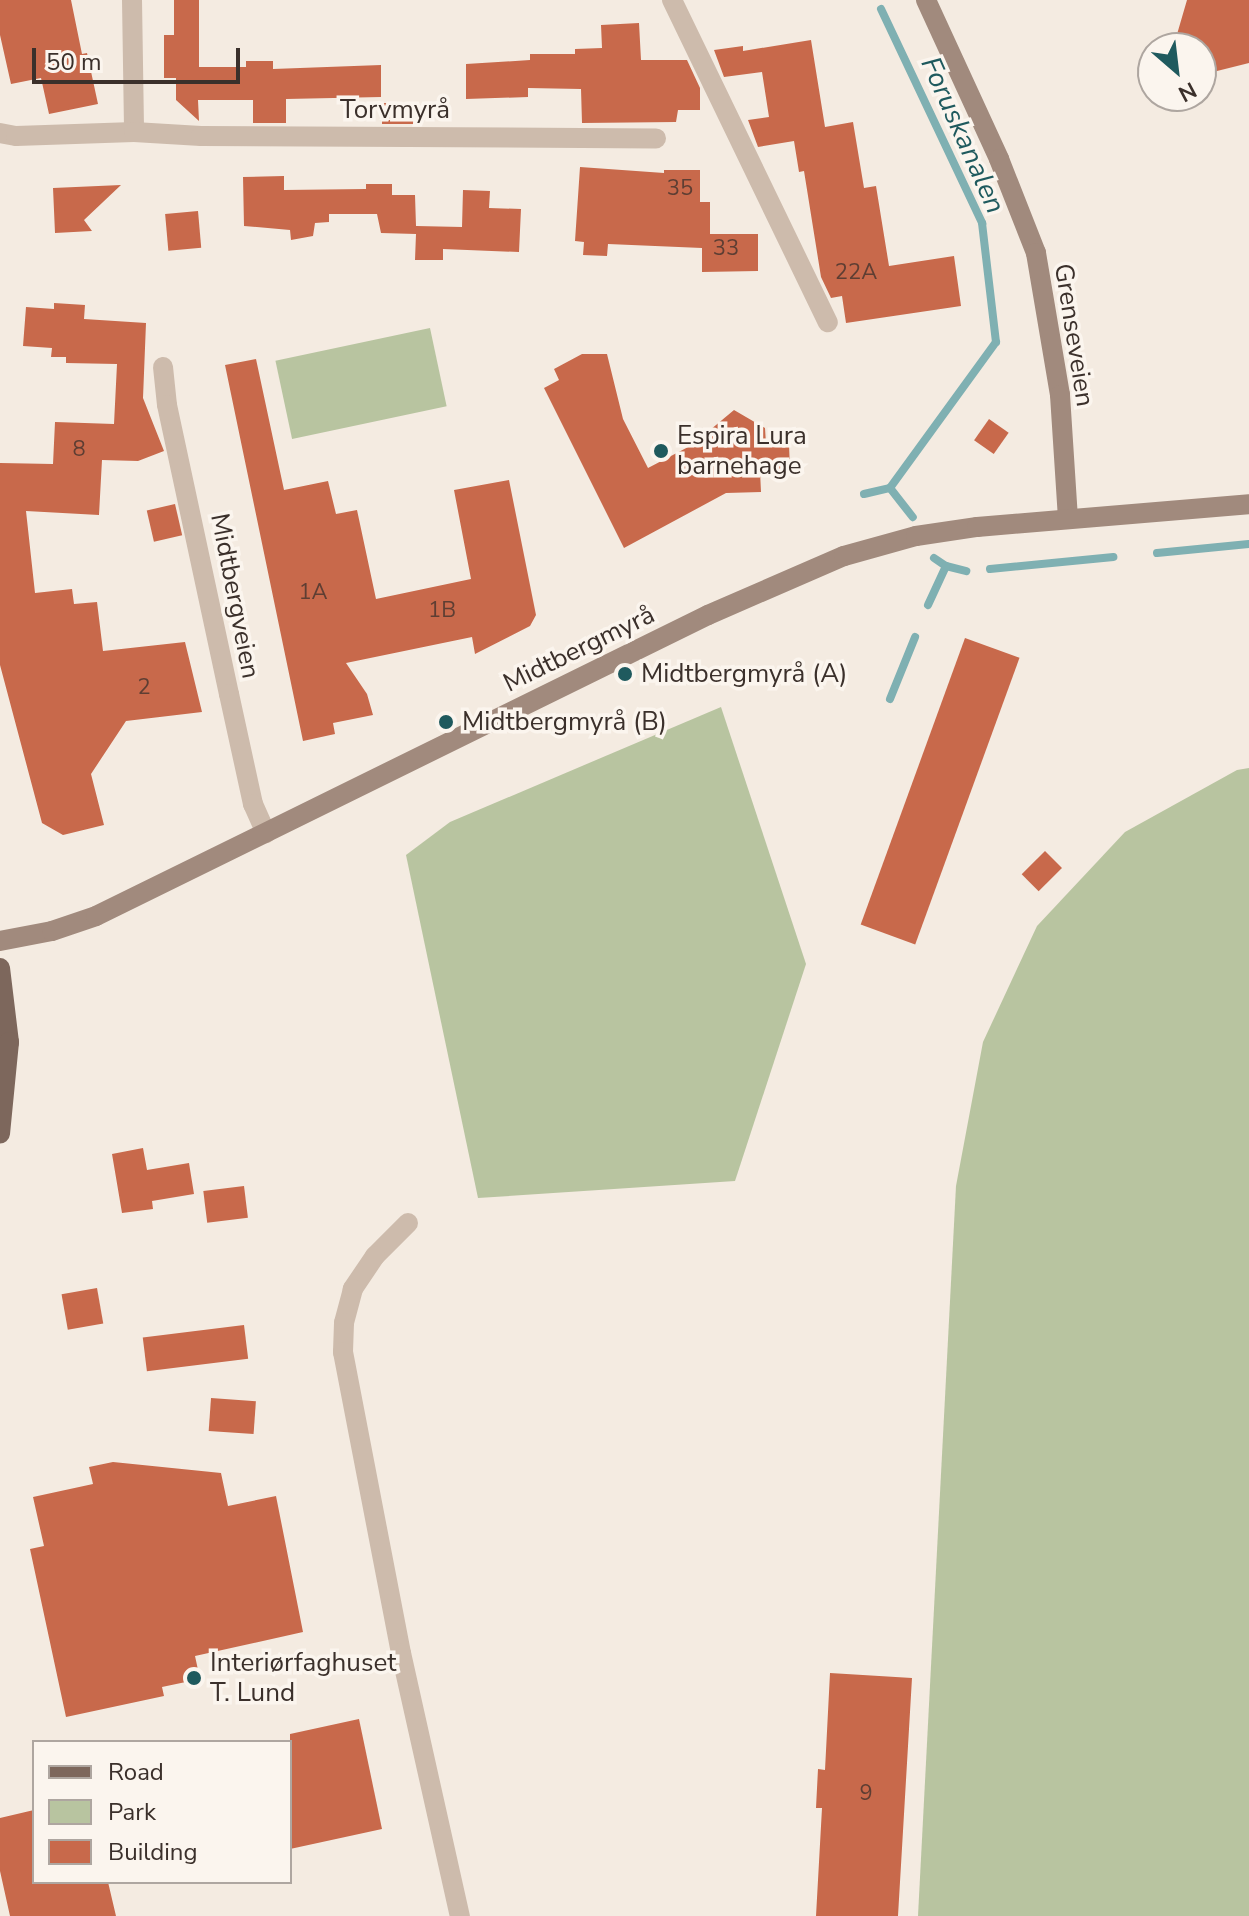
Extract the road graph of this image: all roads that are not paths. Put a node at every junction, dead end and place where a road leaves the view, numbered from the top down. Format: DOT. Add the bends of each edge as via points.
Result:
graph roads {
  1 [pos="132,0"];
  2 [pos="672,0"];
  3 [pos="926,0"];
  4 [pos="134,132"];
  5 [pos="0,133"];
  6 [pos="656,138"];
  7 [pos="828,322"];
  8 [pos="163,367"];
  9 [pos="1249,504"];
  10 [pos="1068,519"];
  11 [pos="266,833"];
  12 [pos="0,941"];
  13 [pos="0,968"];
  14 [pos="0,1134"];
  15 [pos="408,1223"];
  16 [pos="460,1916"];
  1 -- 4 [label="street"];
  2 -- 7 [label="street"];
  3 -- 10 [label="street, Grenseveien" via="1036,253 1060,395"];
  4 -- 5 [label="street, Torvmyrå"];
  4 -- 6 [label="street, Torvmyrå"];
  8 -- 11 [label="street, Midtbergveien" via="253,804"];
  9 -- 10 [label="street"];
  10 -- 11 [label="street, Midtbergmyrå" via="916,536 844,556 708,615"];
  11 -- 12 [label="street, Midtbergmyrå" via="96,916"];
  13 -- 14 [label="main road" via="9,1042"];
  15 -- 16 [label="street" via="361,1275 347,1307 343,1342 401,1653"];
}
